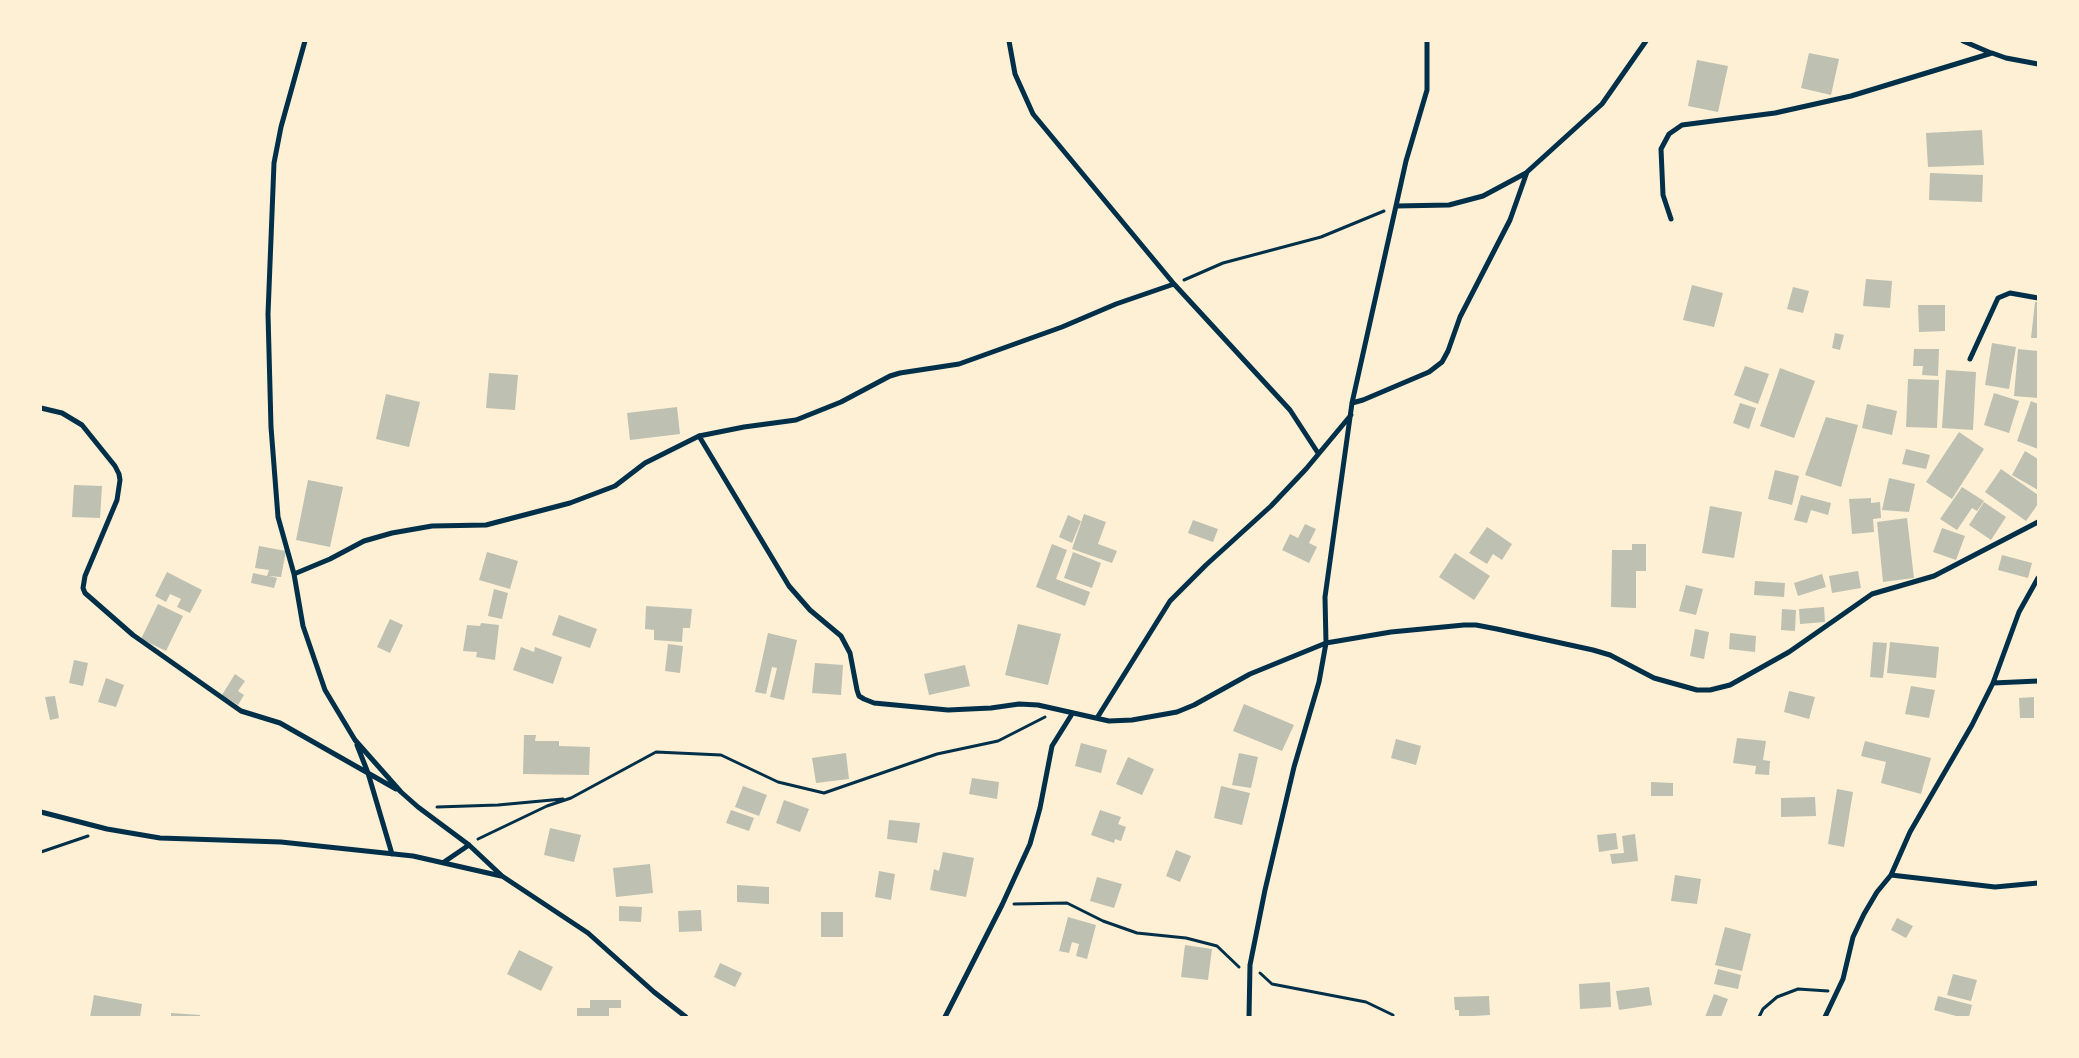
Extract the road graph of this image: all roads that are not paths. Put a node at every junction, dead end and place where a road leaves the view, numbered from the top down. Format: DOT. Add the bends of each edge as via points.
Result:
graph roads {
  1 [pos="305,41"];
  2 [pos="1009,41"];
  3 [pos="1427,41"];
  4 [pos="1646,41"];
  5 [pos="1963,41"];
  6 [pos="1992,53"];
  7 [pos="2038,64"];
  8 [pos="1526,172"];
  9 [pos="1396,206"];
  10 [pos="1671,218"];
  11 [pos="1174,284"];
  12 [pos="2038,298"];
  13 [pos="1970,359"];
  14 [pos="1352,403"];
  15 [pos="41,408"];
  16 [pos="1351,414"];
  17 [pos="698,436"];
  18 [pos="1318,452"];
  19 [pos="2038,522"];
  20 [pos="294,574"];
  21 [pos="2038,578"];
  22 [pos="1326,642"];
  23 [pos="2038,681"];
  24 [pos="1993,683"];
  25 [pos="1072,714"];
  26 [pos="1097,718"];
  27 [pos="355,740"];
  28 [pos="368,773"];
  29 [pos="401,792"];
  30 [pos="41,812"];
  31 [pos="470,845"];
  32 [pos="392,854"];
  33 [pos="444,862"];
  34 [pos="1891,875"];
  35 [pos="502,876"];
  36 [pos="2038,883"];
  37 [pos="686,1017"];
  38 [pos="945,1017"];
  39 [pos="1249,1017"];
  40 [pos="1825,1017"];
  1 -- 20 [label="street" via="274,163 268,314 270,427 276,500"];
  2 -- 11 [label="street" via="1015,74 1033,114"];
  3 -- 9 [label="street" via="1427,90"];
  4 -- 8 [label="street" via="1602,104"];
  5 -- 6 [label="street"];
  6 -- 7 [label="street"];
  6 -- 10 [label="street" via="1850,96 1775,113 1674,128 1661,149 1663,195"];
  8 -- 9 [label="street" via="1483,196 1449,205"];
  8 -- 14 [label="street" via="1510,220 1460,317 1442,362 1429,372"];
  9 -- 14 [label="street"];
  11 -- 17 [label="street" via="959,364 890,376 796,420"];
  11 -- 18 [label="street" via="1290,410"];
  12 -- 13 [label="street" via="2010,293 1998,298"];
  14 -- 16 [label="street"];
  15 -- 28 [label="street" via="62,413 82,425 119,474 118,500 84,576 85,592 133,635 241,711 280,723"];
  16 -- 18 [label="street"];
  16 -- 22 [label="street" via="1325,596"];
  17 -- 20 [label="street" via="645,463 615,486 570,503 486,524 432,526 392,533 364,542"];
  17 -- 25 [label="street" via="789,586 810,610 841,636 850,653 859,696 874,703 948,710 1019,704 1038,705"];
  18 -- 26 [label="street" via="1271,506 1170,601"];
  19 -- 22 [label="street" via="1934,576 1872,594 1789,652 1730,685 1710,690 1697,690 1654,678 1601,653 1476,625 1391,632"];
  20 -- 27 [label="street" via="303,626 325,690"];
  21 -- 24 [label="street" via="2008,640"];
  22 -- 26 [label="street" via="1250,674 1177,712 1132,720"];
  22 -- 39 [label="street" via="1319,682 1265,890 1250,965"];
  23 -- 24 [label="street"];
  24 -- 34 [label="street" via="1910,832"];
  25 -- 26 [label="street"];
  25 -- 38 [label="street" via="1052,746 1030,844"];
  27 -- 28 [label="street"];
  27 -- 29 [label="street"];
  28 -- 29 [label="street"];
  28 -- 32 [label="street"];
  29 -- 31 [label="street"];
  30 -- 32 [label="street" via="107,829 160,838 281,842"];
  31 -- 33 [label="street"];
  31 -- 35 [label="street"];
  32 -- 33 [label="street"];
  33 -- 35 [label="street"];
  34 -- 36 [label="street" via="1995,887"];
  34 -- 40 [label="street" via="1877,892 1852,937 1843,979"];
  35 -- 37 [label="street" via="588,933"];
}
